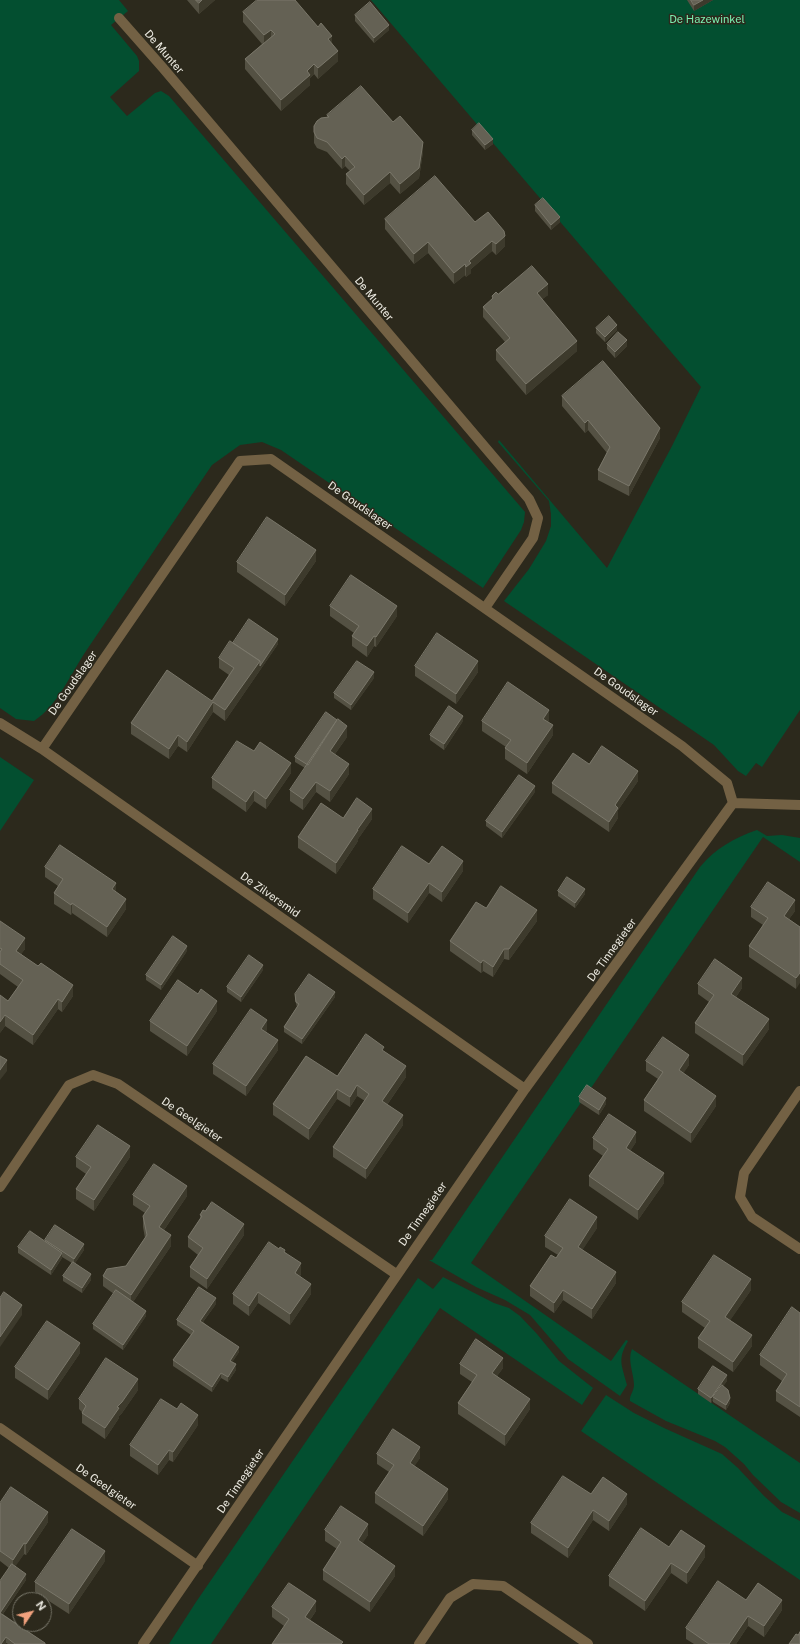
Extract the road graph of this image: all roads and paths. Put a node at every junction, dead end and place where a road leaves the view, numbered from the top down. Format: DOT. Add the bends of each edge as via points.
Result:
graph roads {
  1 [pos="119,18"];
  2 [pos="485,608"];
  3 [pos="0,723"];
  4 [pos="42,750"];
  5 [pos="733,803"];
  6 [pos="800,805"];
  7 [pos="525,1089"];
  8 [pos="800,1090"];
  9 [pos="0,1187"];
  10 [pos="800,1249"];
  11 [pos="396,1274"];
  12 [pos="0,1428"];
  13 [pos="198,1566"];
  14 [pos="143,1644"];
  15 [pos="419,1644"];
  16 [pos="588,1644"];
  1 -- 2 [label="street, De Munter" via="529,499 538,518 533,538"];
  2 -- 4 [label="street, De Goudslager" via="271,459 240,461"];
  2 -- 5 [label="street, De Goudslager" via="682,746 727,783"];
  3 -- 4 [label="street, De Zilversmid"];
  4 -- 7 [label="street, De Zilversmid"];
  5 -- 6 [label="street"];
  5 -- 7 [label="street, De Tinnegieter"];
  7 -- 11 [label="street, De Tinnegieter"];
  8 -- 10 [label="street" via="744,1173 740,1197 752,1217"];
  9 -- 11 [label="street, De Geelgieter" via="69,1085 93,1075 118,1084"];
  11 -- 13 [label="street, De Tinnegieter"];
  12 -- 13 [label="street, De Geelgieter"];
  13 -- 14 [label="street, De Tinnegieter"];
  15 -- 16 [label="street" via="450,1598 473,1584 503,1586"];
}
